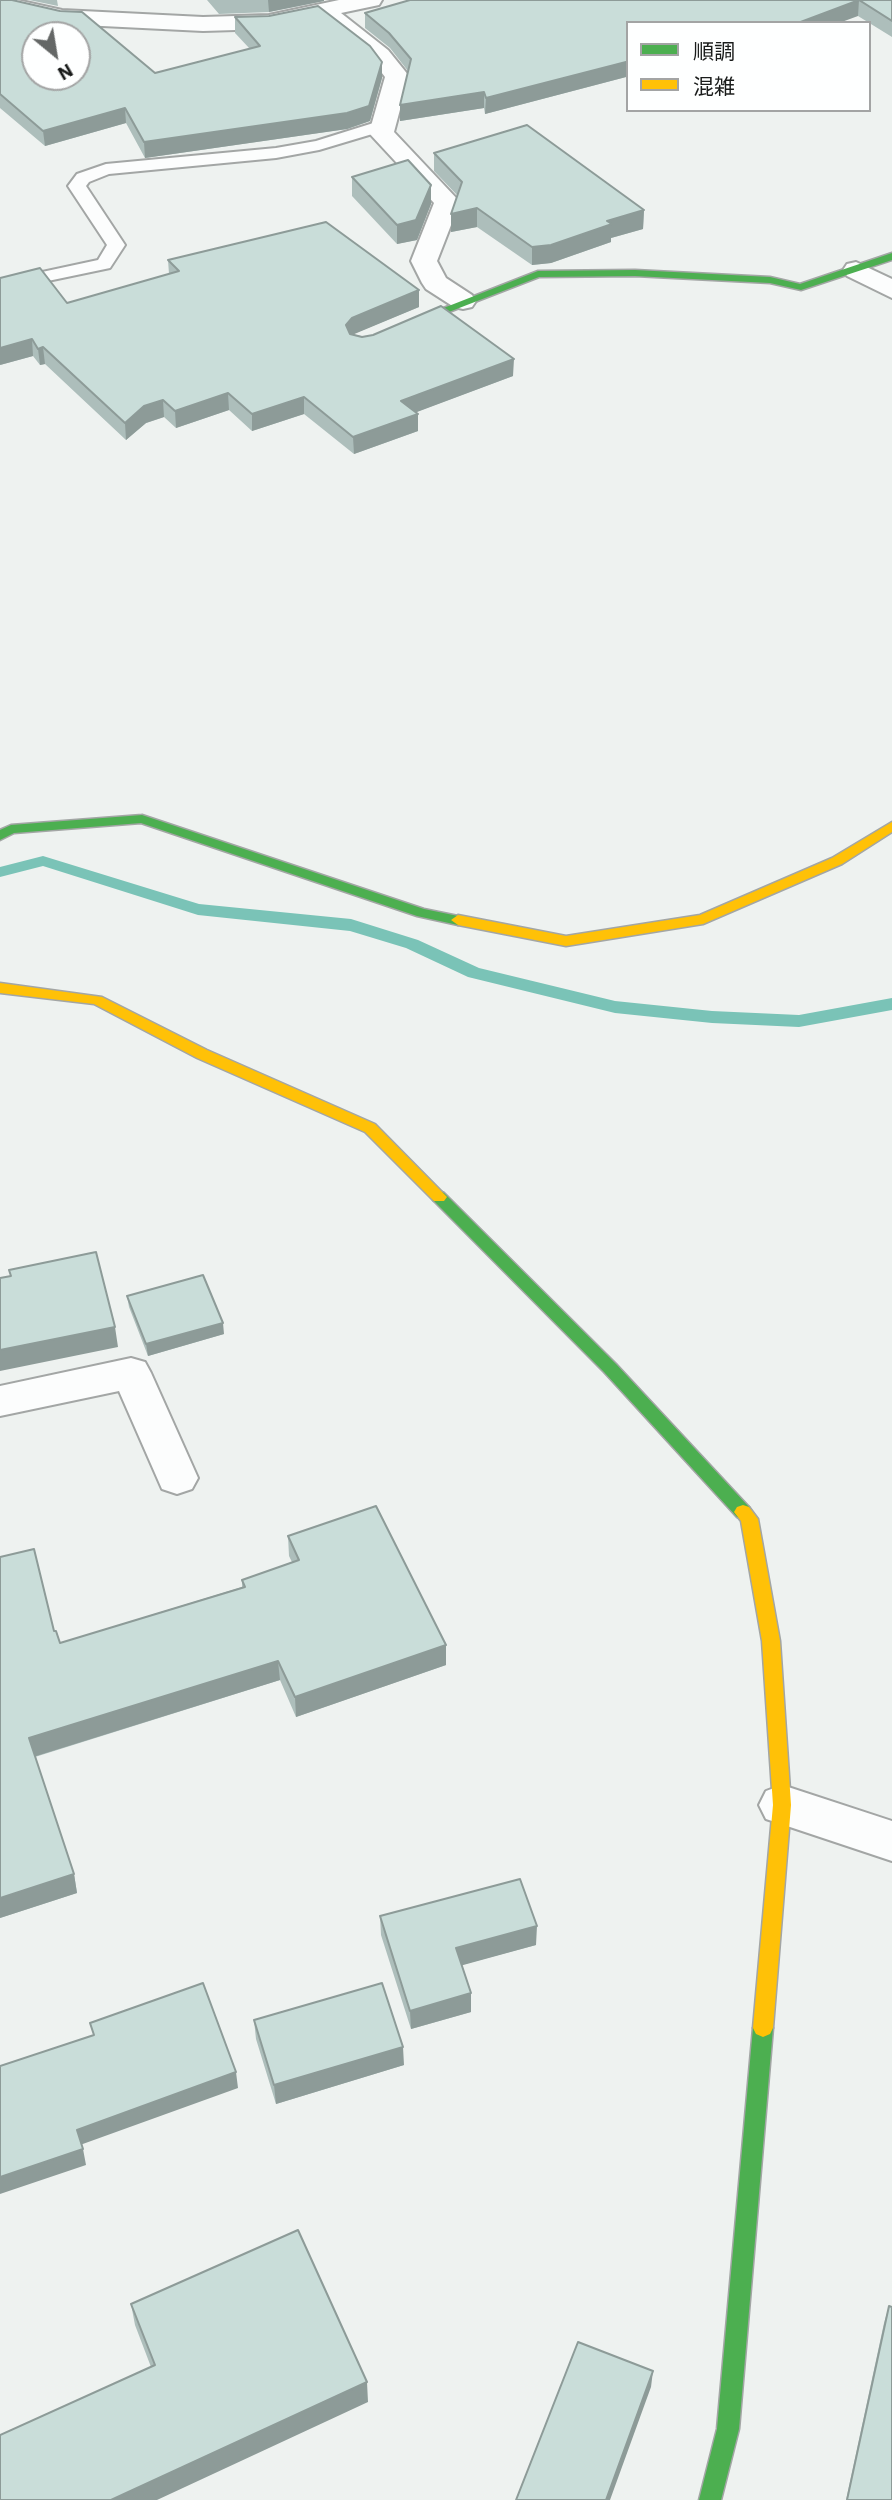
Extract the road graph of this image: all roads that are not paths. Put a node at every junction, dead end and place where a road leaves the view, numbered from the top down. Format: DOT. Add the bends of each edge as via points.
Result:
graph roads {
  1 [pos="371,0"];
  2 [pos="0,3"];
  3 [pos="326,12"];
  4 [pos="383,125"];
  5 [pos="892,256"];
  6 [pos="856,270"];
  7 [pos="0,286"];
  8 [pos="892,290"];
  9 [pos="463,301"];
  10 [pos="375,338"];
  11 [pos="892,826"];
  12 [pos="0,836"];
  13 [pos="0,988"];
  14 [pos="0,1401"];
  15 [pos="177,1478"];
  16 [pos="782,1805"];
  17 [pos="892,1841"];
  18 [pos="710,2500"];
  1 -- 3 [label="street"];
  2 -- 3 [label="street" via="62,17 203,24 269,22"];
  3 -- 4 [label="street" via="380,55 397,76"];
  4 -- 7 [label="lane" via="276,153 106,169 83,178 77,186 116,245 104,264"];
  4 -- 9 [label="street" via="381,133 447,202 424,261 435,282"];
  5 -- 6 [label="street"];
  6 -- 8 [label="street"];
  6 -- 9 [label="street" via="801,287 757,279 538,274"];
  9 -- 10 [label="street"];
  11 -- 12 [label="street" via="837,861 702,919 566,941 422,914 142,819 11,829"];
  13 -- 16 [label="street" via="97,1000 202,1054 370,1128 610,1368 749,1519 771,1641"];
  14 -- 15 [label="street" via="131,1373"];
  16 -- 17 [label="street"];
  16 -- 18 [label="street" via="728,2429"];
}
